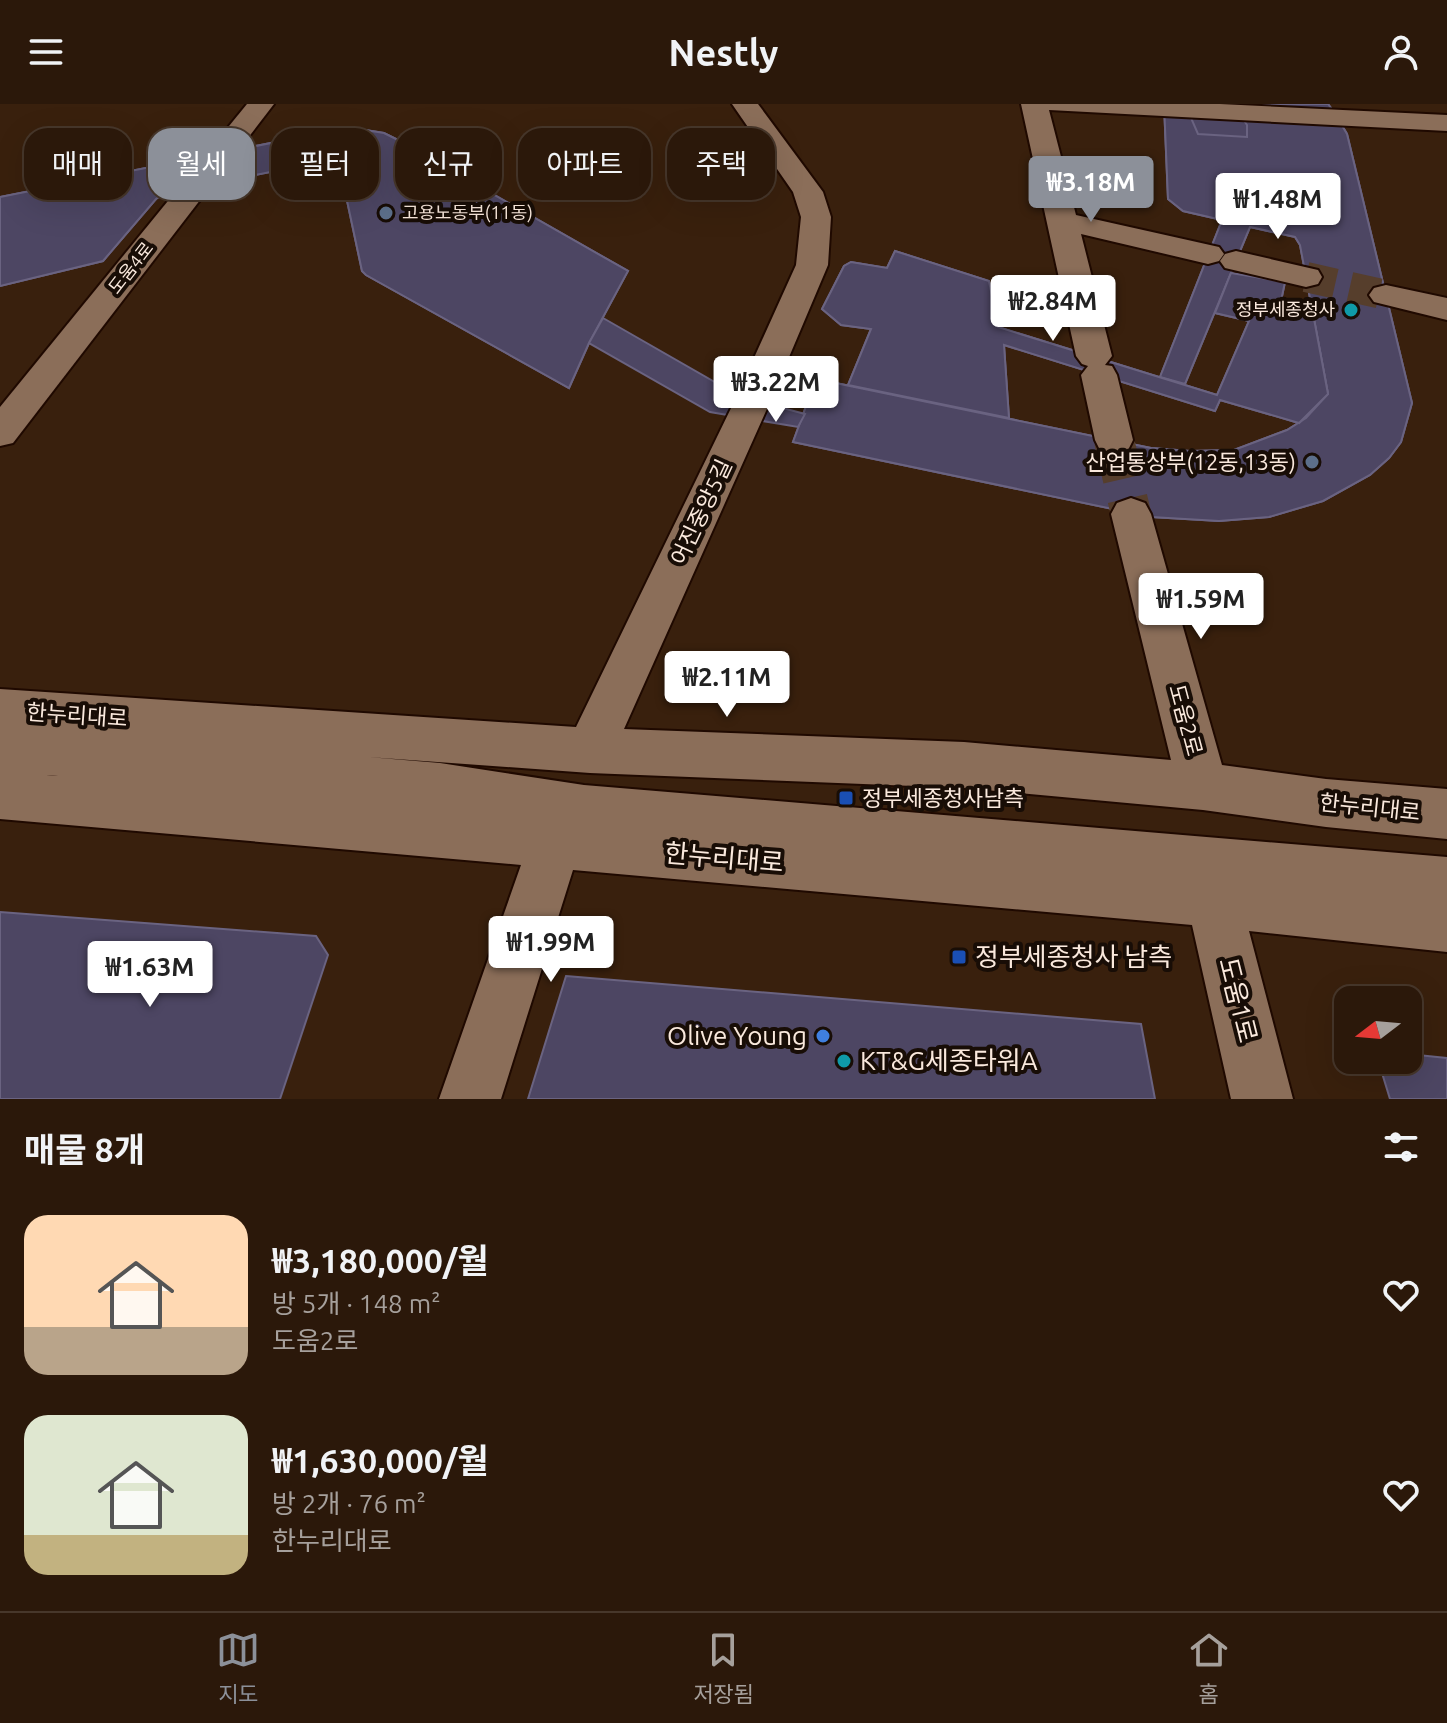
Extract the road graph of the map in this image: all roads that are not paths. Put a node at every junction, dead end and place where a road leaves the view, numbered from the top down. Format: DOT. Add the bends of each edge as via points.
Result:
graph roads {
  1 [pos="261,104"];
  2 [pos="745,104"];
  3 [pos="1034,104"];
  4 [pos="1055,104"];
  5 [pos="1443,120"];
  6 [pos="1062,221"];
  7 [pos="1306,277"];
  8 [pos="1386,295"];
  9 [pos="1447,309"];
  10 [pos="5,420"];
  11 [pos="1114,440"];
  12 [pos="1131,514"];
  13 [pos="0,710"];
  14 [pos="0,748"];
  15 [pos="590,750"];
  16 [pos="1203,786"];
  17 [pos="0,795"];
  18 [pos="1447,814"];
  19 [pos="555,843"];
  20 [pos="1447,884"];
  21 [pos="1214,900"];
  22 [pos="1447,924"];
  23 [pos="470,1099"];
  24 [pos="1262,1099"];
  1 -- 10 [label="street, 도움4로"];
  2 -- 15 [label="street, 어진중앙5길" via="808,192 816,217 812,265"];
  3 -- 6 [label="street"];
  4 -- 5 [label="street"];
  6 -- 7 [label="street"];
  6 -- 11 [label="street"];
  8 -- 9 [label="street"];
  12 -- 16 [label="street, 도움2로"];
  13 -- 15 [label="street, 한누리대로"];
  14 -- 20 [label="street" via="440,787 584,810"];
  15 -- 16 [label="street, 한누리대로" via="964,765"];
  16 -- 18 [label="street, 한누리대로"];
  17 -- 19 [label="street, 한누리대로"];
  19 -- 21 [label="street, 한누리대로"];
  19 -- 23 [label="street"];
  21 -- 22 [label="street, 한누리대로"];
  21 -- 24 [label="street, 도움1로"];
}
